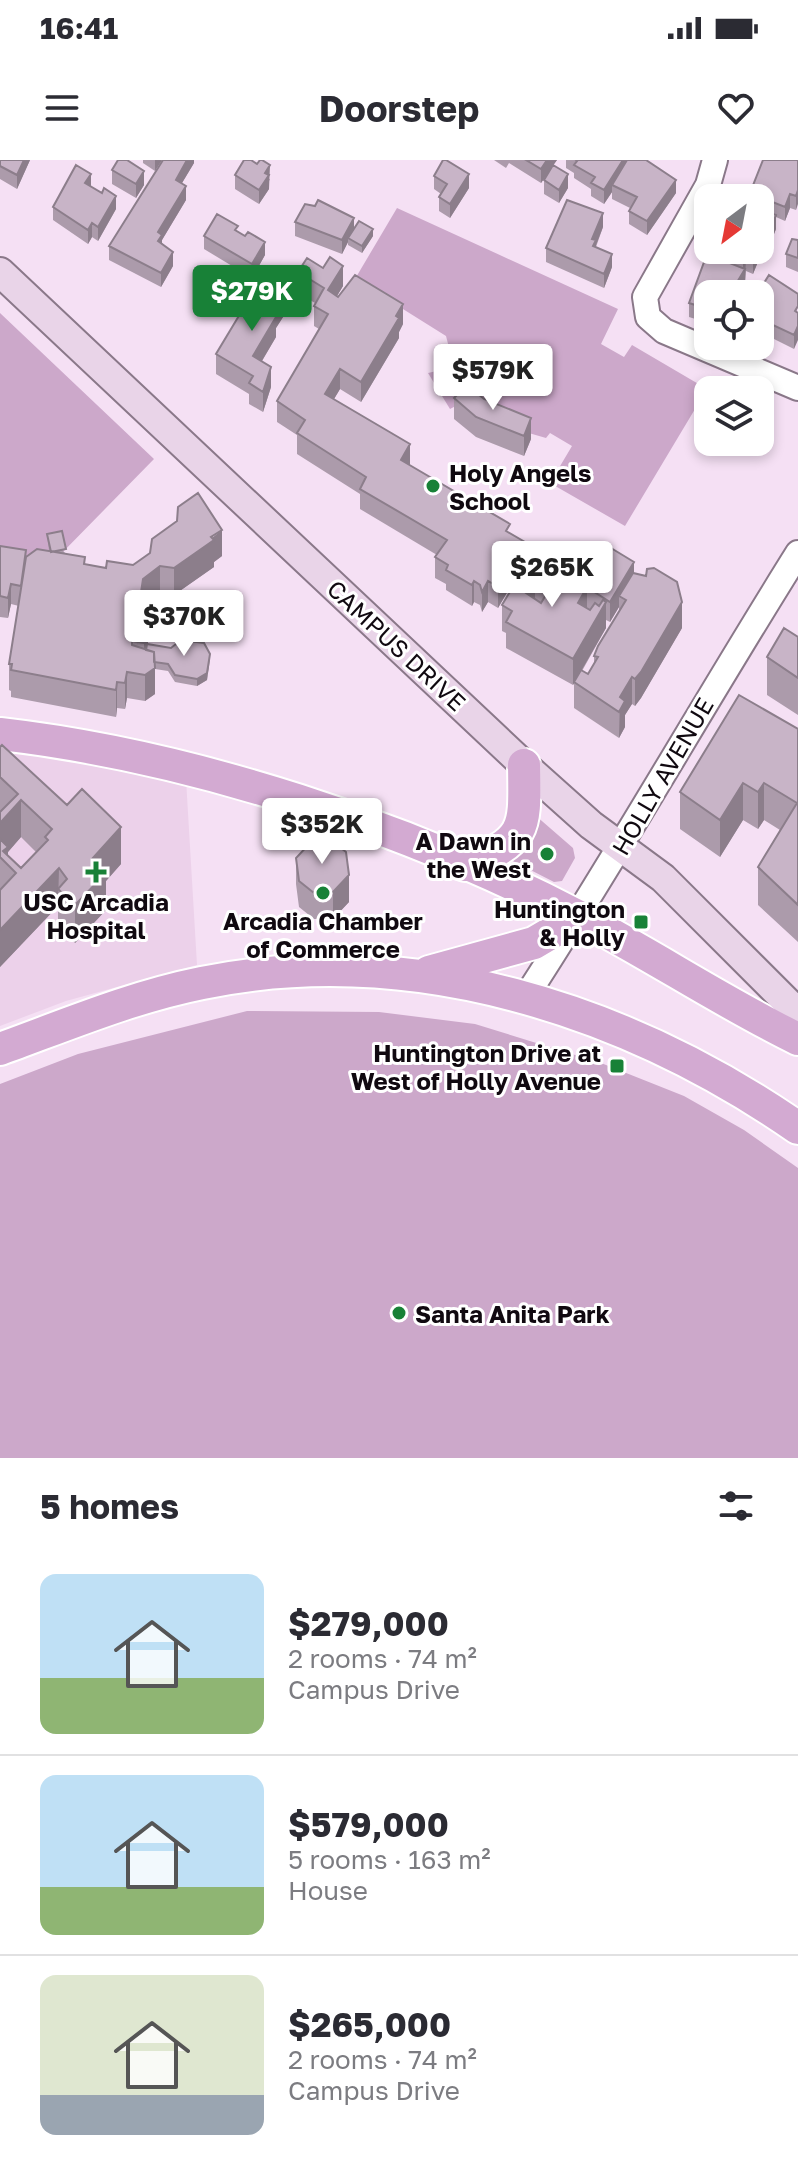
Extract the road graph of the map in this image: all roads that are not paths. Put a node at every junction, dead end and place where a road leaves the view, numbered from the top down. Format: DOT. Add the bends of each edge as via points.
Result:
graph roads {
  1 [pos="715,160"];
  2 [pos="0,272"];
  3 [pos="798,388"];
  4 [pos="798,553"];
  5 [pos="0,734"];
  6 [pos="524,765"];
  7 [pos="622,846"];
  8 [pos="465,865"];
  9 [pos="578,917"];
  10 [pos="422,974"];
  11 [pos="525,998"];
  12 [pos="798,1013"];
  13 [pos="798,1039"];
  14 [pos="0,1049"];
  15 [pos="798,1128"];
  1 -- 3 [label="street" via="708,185 645,297 648,317 664,331"];
  2 -- 6 [label="main road, CAMPUS DRIVE"];
  4 -- 7 [label="street, HOLLY AVENUE"];
  5 -- 8 [label="main road" via="210,776 352,819"];
  6 -- 7 [label="main road, CAMPUS DRIVE"];
  6 -- 8 [label="main road" via="524,809 517,835 497,853"];
  7 -- 9 [label="street, HOLLY AVENUE"];
  7 -- 12 [label="main road, CAMPUS DRIVE" via="663,878"];
  8 -- 9 [label="main road"];
  9 -- 10 [label="main road" via="534,943"];
  9 -- 11 [label="street, HOLLY AVENUE"];
  9 -- 13 [label="main road"];
  10 -- 11 [label="main road"];
  10 -- 14 [label="main road" via="305,971 228,978 161,992"];
  11 -- 15 [label="main road" via="688,1059"];
}
